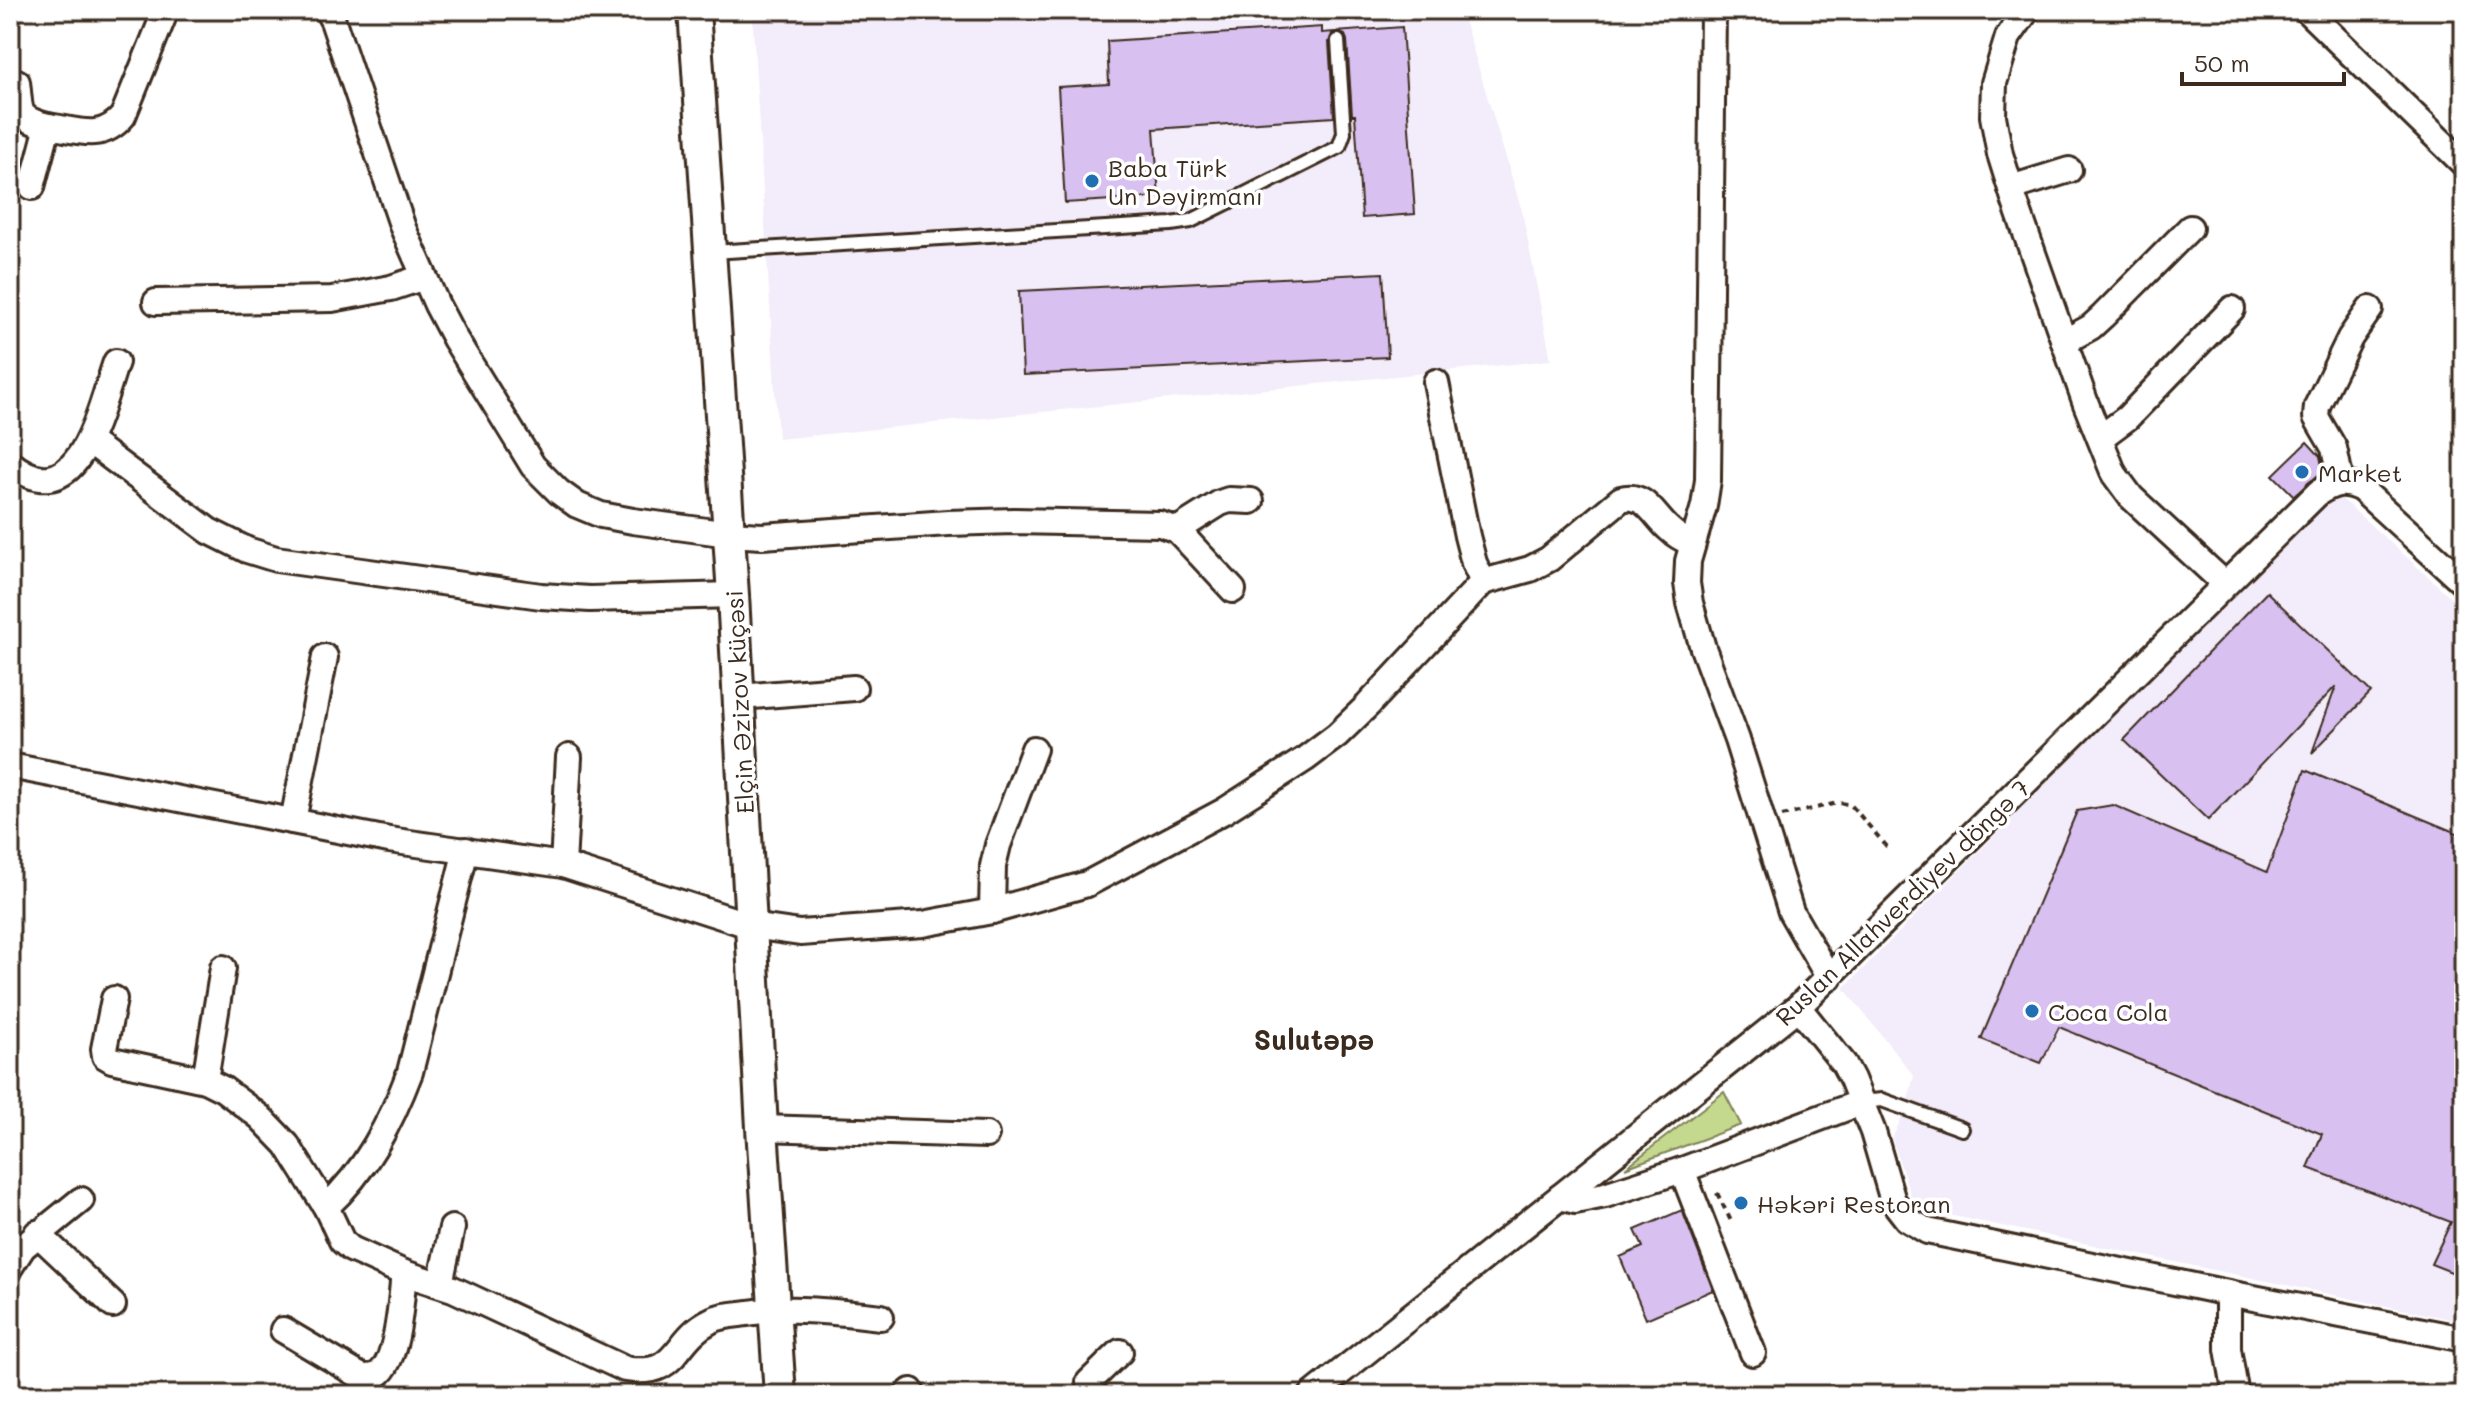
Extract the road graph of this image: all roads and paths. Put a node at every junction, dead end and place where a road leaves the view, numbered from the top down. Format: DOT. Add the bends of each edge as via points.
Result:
graph roads {
  1 [pos="166,10"];
  2 [pos="327,10"];
  3 [pos="694,10"];
  4 [pos="1713,10"];
  5 [pos="2306,10"];
  6 [pos="2024,11"];
  7 [pos="1338,41"];
  8 [pos="17,82"];
  9 [pos="48,126"];
  10 [pos="2464,164"];
  11 [pos="2069,170"];
  12 [pos="32,187"];
  13 [pos="2011,188"];
  14 [pos="2190,228"];
  15 [pos="710,252"];
  16 [pos="424,277"];
  17 [pos="156,302"];
  18 [pos="2232,309"];
  19 [pos="2370,309"];
  20 [pos="2064,342"];
  21 [pos="116,362"];
  22 [pos="1436,382"];
  23 [pos="2100,438"];
  24 [pos="89,441"];
  25 [pos="10,463"];
  26 [pos="2341,482"];
  27 [pos="1251,501"];
  28 [pos="1177,530"];
  29 [pos="729,534"];
  30 [pos="1692,543"];
  31 [pos="1483,582"];
  32 [pos="2464,583"];
  33 [pos="2225,584"];
  34 [pos="1233,590"];
  35 [pos="733,595"];
  36 [pos="325,657"];
  37 [pos="854,688"];
  38 [pos="739,697"];
  39 [pos="1034,749"];
  40 [pos="569,757"];
  41 [pos="10,766"];
  42 [pos="1762,820"];
  43 [pos="293,821"];
  44 [pos="1889,849"];
  45 [pos="466,850"];
  46 [pos="563,865"];
  47 [pos="992,911"];
  48 [pos="752,926"];
  49 [pos="223,968"];
  50 [pos="1829,978"];
  51 [pos="114,999"];
  52 [pos="1798,1007"];
  53 [pos="205,1080"];
  54 [pos="1862,1102"];
  55 [pos="762,1128"];
  56 [pos="1962,1129"];
  57 [pos="986,1135"];
  58 [pos="1682,1170"];
  59 [pos="1560,1197"];
  60 [pos="81,1200"];
  61 [pos="326,1207"];
  62 [pos="452,1228"];
  63 [pos="37,1233"];
  64 [pos="10,1267"];
  65 [pos="404,1273"];
  66 [pos="440,1284"];
  67 [pos="2228,1293"];
  68 [pos="113,1305"];
  69 [pos="774,1308"];
  70 [pos="881,1317"];
  71 [pos="283,1330"];
  72 [pos="2464,1339"];
  73 [pos="1120,1352"];
  74 [pos="1753,1353"];
  75 [pos="780,1395"];
  76 [pos="1089,1395"];
  77 [pos="1312,1395"];
  78 [pos="2236,1395"];
  1 -- 9 [label="street" via="123,116 112,128 99,133"];
  2 -- 16 [label="street"];
  3 -- 15 [label="street, Elçin Əzizov küçəsi"];
  4 -- 30 [label="street" via="1708,480"];
  5 -- 10 [label="street"];
  6 -- 13 [label="street" via="2008,37 1994,83 1993,116"];
  7 -- 15 [label="lane" via="1344,133 1339,147 1191,221"];
  8 -- 9 [label="street" via="21,114"];
  9 -- 12 [label="street"];
  11 -- 13 [label="street"];
  13 -- 20 [label="street"];
  14 -- 20 [label="street" via="2091,327"];
  15 -- 29 [label="street, Elçin Əzizov küçəsi"];
  16 -- 17 [label="street" via="332,299"];
  16 -- 29 [label="street" via="525,453 559,492 601,515"];
  18 -- 23 [label="street" via="2127,418"];
  19 -- 26 [label="street" via="2317,406 2316,417 2334,448"];
  20 -- 23 [label="street"];
  21 -- 24 [label="street"];
  22 -- 31 [label="street" via="1467,536"];
  23 -- 33 [label="street" via="2114,474 2131,497"];
  24 -- 25 [label="street" via="59,478 36,476"];
  24 -- 35 [label="street" via="209,531 276,559 553,597"];
  26 -- 32 [label="street" via="2361,489"];
  26 -- 33 [label="street, Ruslan Allahverdiyev döngə 7" via="2318,493"];
  27 -- 28 [label="street" via="1220,503"];
  28 -- 29 [label="street" via="1160,524 1014,521"];
  28 -- 34 [label="street"];
  29 -- 35 [label="street, Elçin Əzizov küçəsi"];
  30 -- 31 [label="street" via="1667,528 1644,501 1631,497 1621,499 1549,559"];
  30 -- 42 [label="street" via="1690,603"];
  31 -- 47 [label="street" via="1337,735 1305,759 1224,811 1087,884"];
  33 -- 50 [label="street, Ruslan Allahverdiyev döngə 7"];
  35 -- 38 [label="street, Elçin Əzizov küçəsi"];
  36 -- 43 [label="street"];
  37 -- 38 [label="street"];
  38 -- 48 [label="street, Elçin Əzizov küçəsi"];
  39 -- 47 [label="street" via="998,845"];
  40 -- 46 [label="street"];
  41 -- 43 [label="street"];
  42 -- 44 [label="path" via="1850,804"];
  42 -- 50 [label="street" via="1791,912"];
  43 -- 45 [label="street"];
  45 -- 46 [label="street"];
  45 -- 61 [label="street" via="410,1072 388,1125"];
  46 -- 48 [label="street"];
  47 -- 48 [label="street" via="923,924 800,933"];
  48 -- 55 [label="street, Elçin Əzizov küçəsi"];
  49 -- 53 [label="street"];
  50 -- 52 [label="street, Ruslan Allahverdiyev döngə 7"];
  51 -- 53 [label="street" via="105,1056"];
  52 -- 54 [label="street" via="1844,1064"];
  52 -- 59 [label="street, Ruslan Allahverdiyev döngə 7"];
  53 -- 61 [label="street" via="275,1130"];
  54 -- 56 [label="lane" via="1882,1100"];
  54 -- 58 [label="street"];
  54 -- 67 [label="street" via="1893,1201 1907,1219 1927,1231"];
  55 -- 57 [label="street"];
  55 -- 69 [label="street, Elçin Əzizov küçəsi"];
  58 -- 59 [label="street" via="1590,1199"];
  58 -- 74 [label="street"];
  59 -- 77 [label="street, Ruslan Allahverdiyev döngə 7"];
  60 -- 63 [label="street"];
  61 -- 65 [label="street" via="351,1249"];
  62 -- 66 [label="street"];
  63 -- 64 [label="street"];
  63 -- 68 [label="street"];
  65 -- 66 [label="street"];
  65 -- 71 [label="street" via="395,1341 383,1370 373,1377 362,1377"];
  66 -- 69 [label="street" via="625,1369 640,1371 673,1358 710,1320"];
  67 -- 72 [label="street"];
  67 -- 78 [label="street" via="2228,1349"];
  69 -- 70 [label="street"];
  69 -- 75 [label="street, Elçin Əzizov küçəsi"];
  73 -- 76 [label="street" via="1089,1382"];
}
